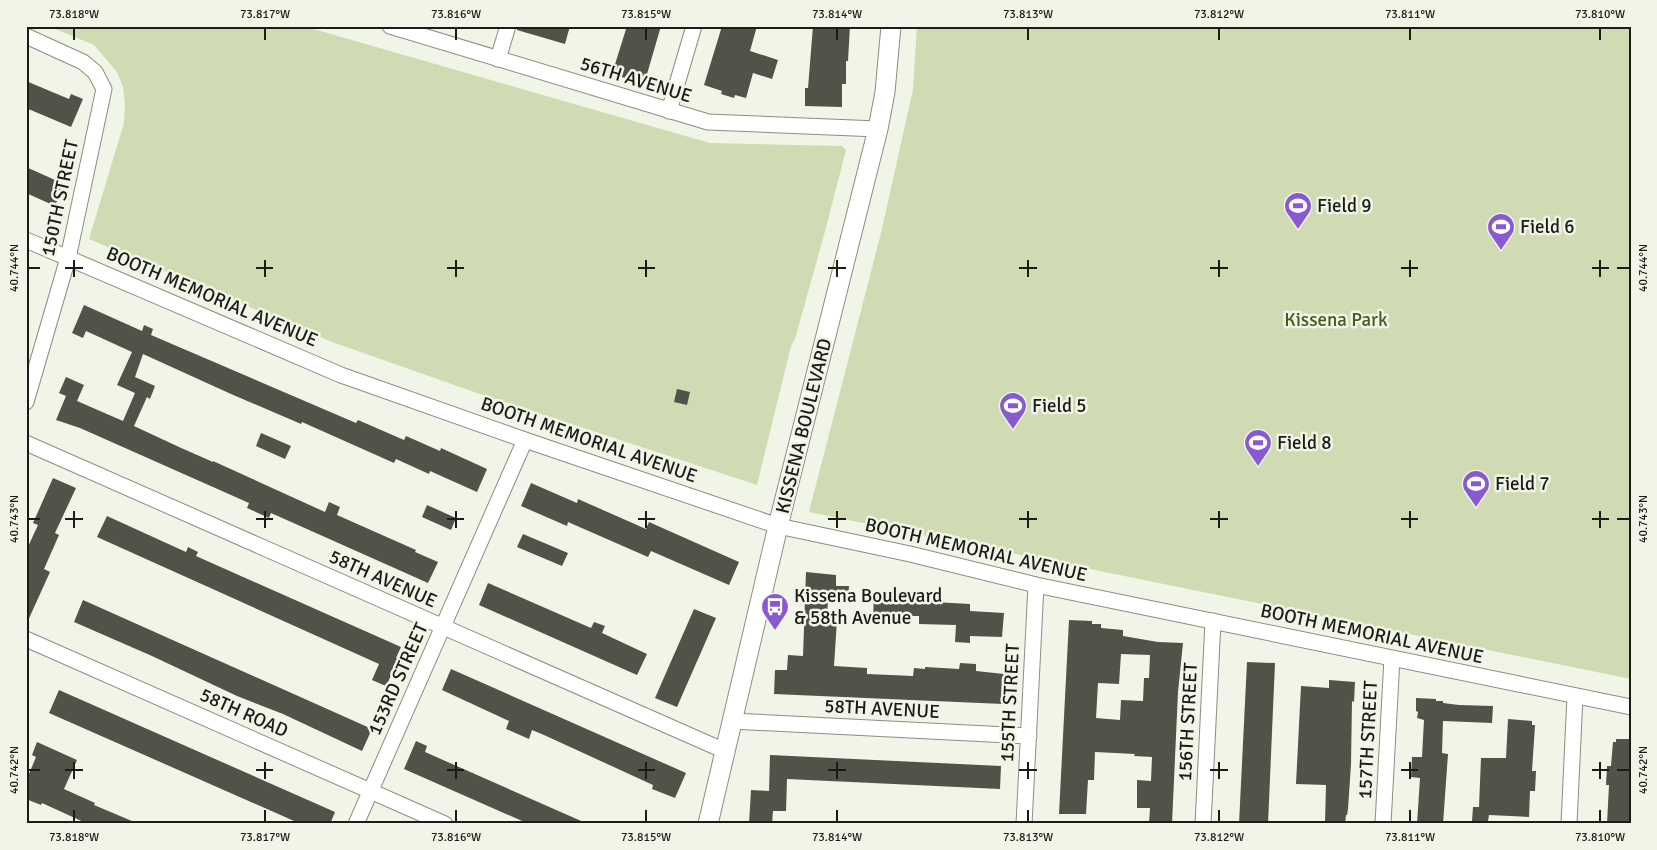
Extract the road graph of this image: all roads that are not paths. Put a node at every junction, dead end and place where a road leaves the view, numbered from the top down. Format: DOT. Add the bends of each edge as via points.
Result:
graph roads {
  1 [pos="390,26"];
  2 [pos="508,26"];
  3 [pos="694,26"];
  4 [pos="891,26"];
  5 [pos="26,36"];
  6 [pos="498,60"];
  7 [pos="669,111"];
  8 [pos="878,129"];
  9 [pos="26,240"];
  10 [pos="68,258"];
  11 [pos="26,402"];
  12 [pos="525,440"];
  13 [pos="26,443"];
  14 [pos="778,526"];
  15 [pos="1036,585"];
  16 [pos="1213,621"];
  17 [pos="443,627"];
  18 [pos="26,638"];
  19 [pos="1392,658"];
  20 [pos="1575,696"];
  21 [pos="1631,707"];
  22 [pos="732,721"];
  23 [pos="1029,736"];
  24 [pos="725,751"];
  25 [pos="370,791"];
  26 [pos="356,824"];
  27 [pos="445,824"];
  28 [pos="708,824"];
  29 [pos="1024,824"];
  30 [pos="1203,824"];
  31 [pos="1384,824"];
  32 [pos="1569,824"];
  1 -- 6 [label="street, 56TH AVENUE"];
  2 -- 6 [label="street"];
  3 -- 7 [label="street"];
  4 -- 8 [label="main road, KISSENA BOULEVARD"];
  5 -- 10 [label="street, 150TH STREET" via="83,62 94,72 104,89"];
  6 -- 7 [label="street, 56TH AVENUE"];
  7 -- 8 [label="street, 56TH AVENUE" via="708,122"];
  8 -- 14 [label="main road, KISSENA BOULEVARD"];
  9 -- 10 [label="street, BOOTH MEMORIAL AVENUE"];
  10 -- 11 [label="street, 150TH STREET"];
  10 -- 12 [label="street, BOOTH MEMORIAL AVENUE" via="341,375"];
  12 -- 14 [label="street, BOOTH MEMORIAL AVENUE"];
  12 -- 17 [label="street, 153RD STREET"];
  13 -- 17 [label="street, 58TH AVENUE"];
  14 -- 15 [label="street, BOOTH MEMORIAL AVENUE"];
  14 -- 22 [label="main road, KISSENA BOULEVARD"];
  15 -- 16 [label="street, BOOTH MEMORIAL AVENUE"];
  15 -- 23 [label="street, 155TH STREET"];
  16 -- 19 [label="street, BOOTH MEMORIAL AVENUE"];
  16 -- 30 [label="street, 156TH STREET"];
  17 -- 24 [label="street, 58TH AVENUE"];
  17 -- 25 [label="street, 153RD STREET"];
  18 -- 25 [label="street, 58TH ROAD"];
  19 -- 20 [label="street, BOOTH MEMORIAL AVENUE"];
  19 -- 31 [label="street, 157TH STREET"];
  20 -- 21 [label="street, BOOTH MEMORIAL AVENUE"];
  20 -- 32 [label="street"];
  22 -- 23 [label="street, 58TH AVENUE"];
  22 -- 24 [label="main road, KISSENA BOULEVARD"];
  23 -- 29 [label="street, 155TH STREET"];
  24 -- 28 [label="main road, KISSENA BOULEVARD"];
  25 -- 26 [label="street, 153RD STREET"];
  25 -- 27 [label="street, 58TH ROAD"];
}
